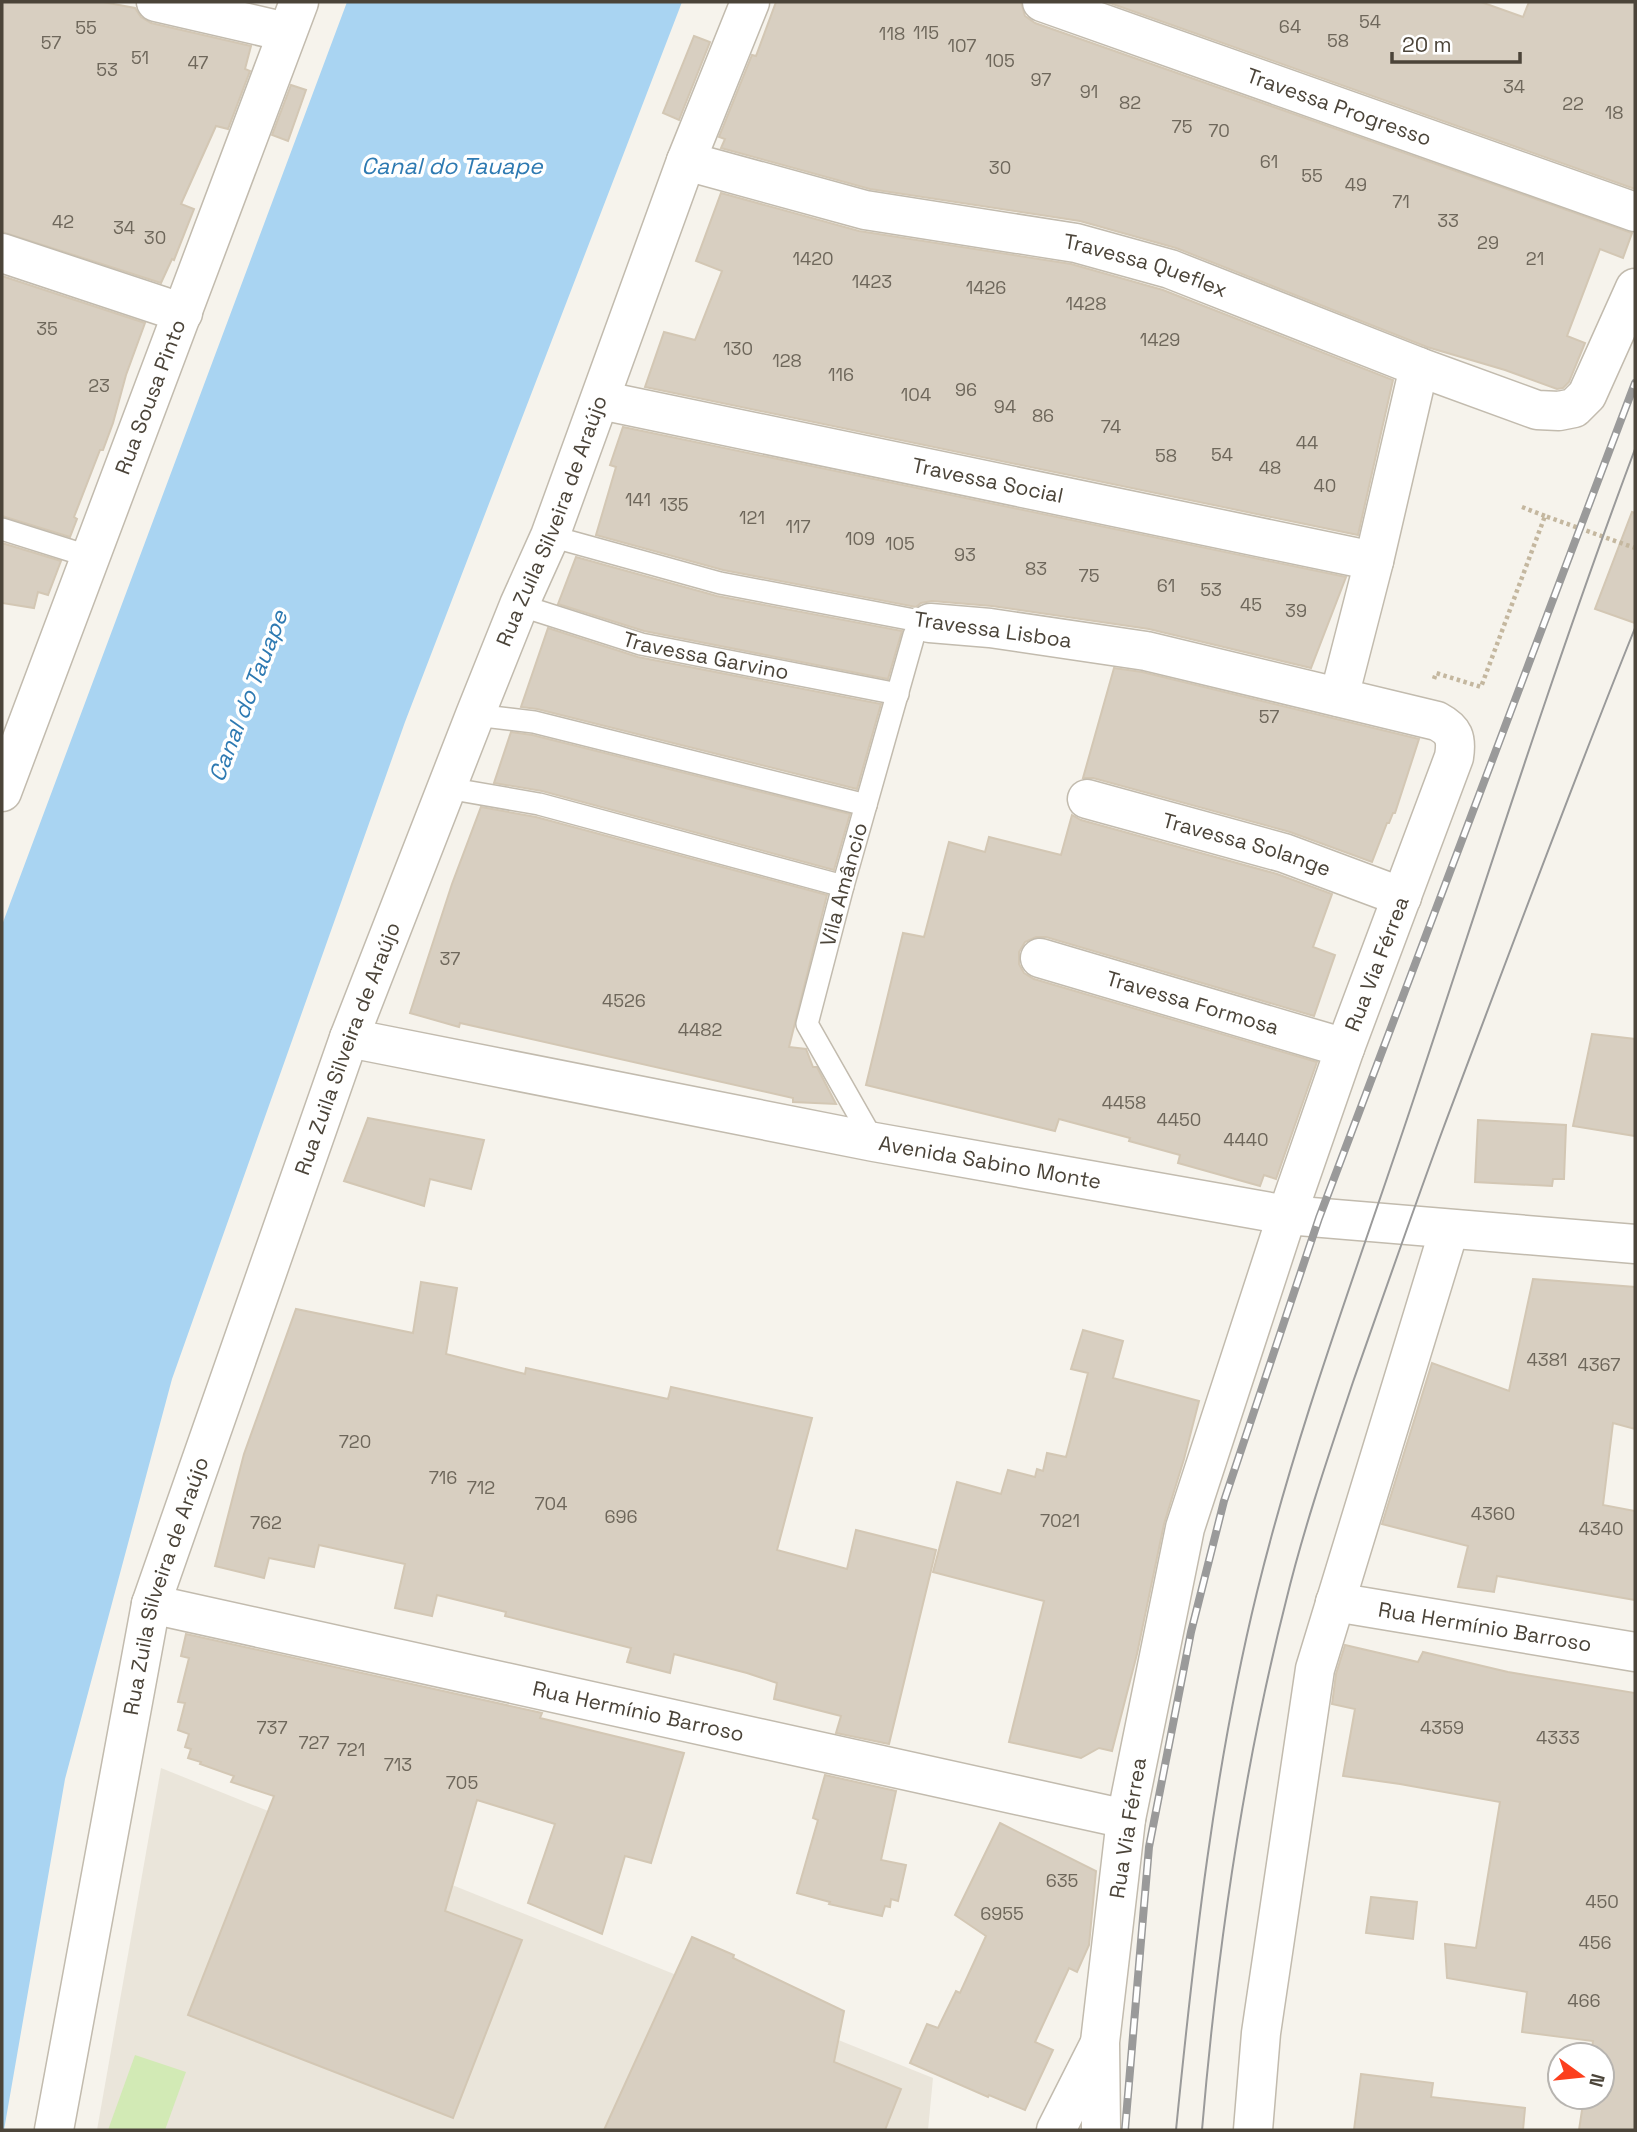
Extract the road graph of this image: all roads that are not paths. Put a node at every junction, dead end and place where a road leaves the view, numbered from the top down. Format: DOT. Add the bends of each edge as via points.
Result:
graph roads {
  1 [pos="156,2"];
  2 [pos="750,2"];
  3 [pos="1042,2"];
  4 [pos="287,12"];
  5 [pos="686,161"];
  6 [pos="1635,212"];
  7 [pos="2,253"];
  8 [pos="1635,288"];
  9 [pos="183,313"];
  10 [pos="1419,367"];
  11 [pos="600,400"];
  12 [pos="2,529"];
  13 [pos="550,536"];
  14 [pos="91,557"];
  15 [pos="1374,561"];
  16 [pos="519,605"];
  17 [pos="930,623"];
  18 [pos="898,694"];
  19 [pos="1339,697"];
  20 [pos="475,715"];
  21 [pos="1429,719"];
  22 [pos="447,788"];
  23 [pos="2,792"];
  24 [pos="1087,799"];
  25 [pos="866,805"];
  26 [pos="843,887"];
  27 [pos="1402,897"];
  28 [pos="1040,958"];
  29 [pos="349,1038"];
  30 [pos="1345,1048"];
  31 [pos="873,1142"];
  32 [pos="1287,1215"];
  33 [pos="1449,1230"];
  34 [pos="1635,1244"];
  35 [pos="1335,1602"];
  36 [pos="151,1604"];
  37 [pos="1635,1652"];
  38 [pos="1126,1819"];
  39 [pos="1100,2042"];
  40 [pos="54,2130"];
  41 [pos="1056,2130"];
  42 [pos="1101,2130"];
  43 [pos="1253,2130"];
  1 -- 4 [label="street"];
  2 -- 5 [label="street, Rua Zuila Silveira de Araújo"];
  3 -- 6 [label="street, Travessa Progresso"];
  4 -- 9 [label="street, Rua Sousa Pinto"];
  5 -- 10 [label="street, Travessa Queflex" via="864,210 1076,243 1170,269"];
  5 -- 11 [label="street, Rua Zuila Silveira de Araújo"];
  7 -- 9 [label="street"];
  8 -- 10 [label="street, Travessa Queflex" via="1587,395 1574,408 1537,410"];
  9 -- 14 [label="street, Rua Sousa Pinto"];
  10 -- 15 [label="street"];
  11 -- 13 [label="street, Rua Zuila Silveira de Araújo"];
  11 -- 15 [label="street, Travessa Social"];
  12 -- 14 [label="lane"];
  13 -- 16 [label="street, Rua Zuila Silveira de Araújo"];
  13 -- 17 [label="lane, Travessa Lisboa" via="720,583"];
  14 -- 23 [label="street, Rua Sousa Pinto"];
  15 -- 19 [label="street"];
  16 -- 18 [label="lane, Travessa Garvino" via="641,644"];
  16 -- 20 [label="street, Rua Zuila Silveira de Araújo"];
  17 -- 18 [label="lane, Vila Amâncio" via="914,635"];
  17 -- 19 [label="street, Travessa Lisboa" via="1146,651"];
  18 -- 25 [label="lane, Vila Amâncio"];
  19 -- 21 [label="street, Travessa Lisboa"];
  20 -- 22 [label="street, Rua Zuila Silveira de Araújo"];
  20 -- 25 [label="lane" via="534,722"];
  21 -- 27 [label="street, Rua Via Férrea" via="1451,729 1457,741"];
  22 -- 26 [label="lane" via="539,804"];
  22 -- 29 [label="street, Rua Zuila Silveira de Araújo"];
  24 -- 27 [label="street, Travessa Solange" via="1284,853"];
  25 -- 26 [label="lane, Vila Amâncio"];
  26 -- 31 [label="lane, Vila Amâncio" via="807,1024"];
  27 -- 30 [label="street, Rua Via Férrea"];
  28 -- 30 [label="street, Travessa Formosa"];
  29 -- 31 [label="street, Avenida Sabino Monte"];
  29 -- 36 [label="street, Rua Zuila Silveira de Araújo"];
  30 -- 32 [label="street, Rua Via Férrea"];
  31 -- 32 [label="street, Avenida Sabino Monte"];
  32 -- 33 [label="street, Avenida Sabino Monte"];
  32 -- 38 [label="street, Rua Via Férrea" via="1185,1528"];
  33 -- 34 [label="street, Avenida Sabino Monte"];
  33 -- 35 [label="street"];
  35 -- 37 [label="street, Rua Hermínio Barroso"];
  35 -- 43 [label="street" via="1313,1682 1261,2033"];
  36 -- 38 [label="street, Rua Hermínio Barroso"];
  36 -- 40 [label="street, Rua Zuila Silveira de Araújo"];
  38 -- 39 [label="street, Rua Via Férrea"];
  39 -- 41 [label="street"];
  39 -- 42 [label="street, Rua Via Férrea"];
}
